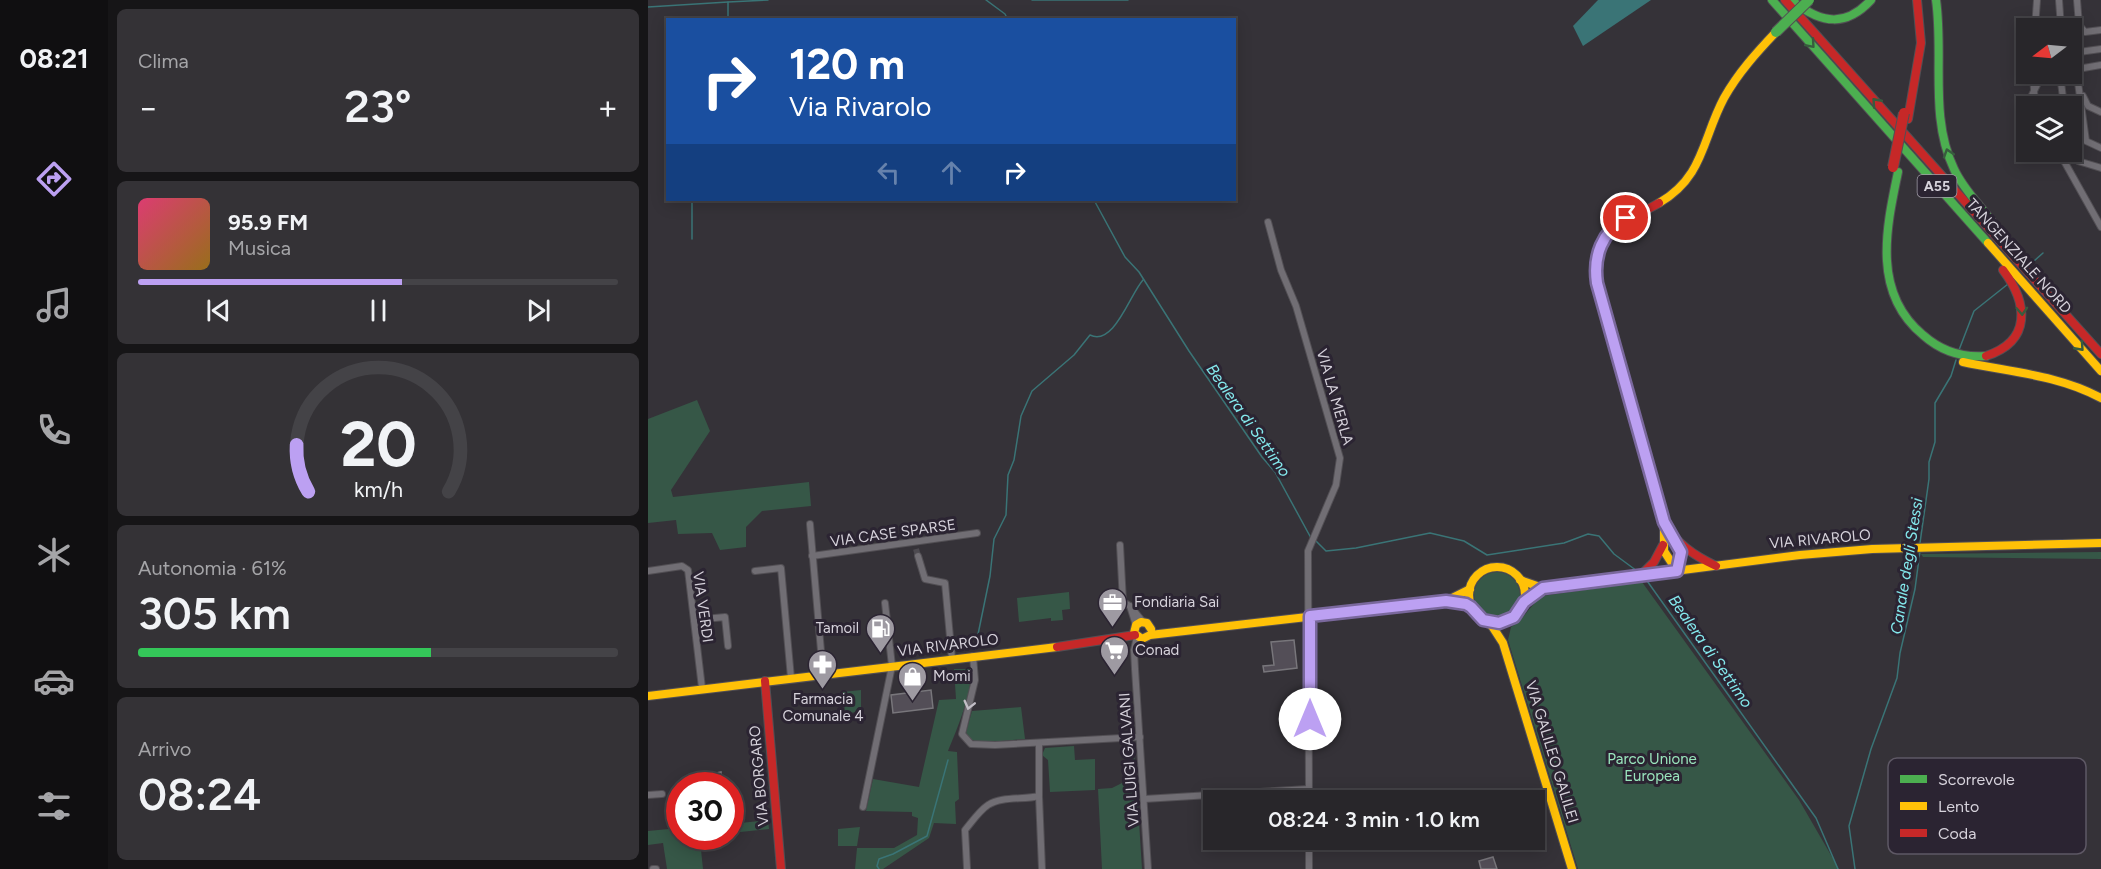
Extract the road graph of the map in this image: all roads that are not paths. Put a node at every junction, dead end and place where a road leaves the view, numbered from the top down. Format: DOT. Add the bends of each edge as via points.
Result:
graph roads {
  1 [pos="1772,0"];
  2 [pos="1785,0"];
  3 [pos="1792,0"];
  4 [pos="1809,0"];
  5 [pos="1871,0"];
  6 [pos="1911,0"];
  7 [pos="1917,0"];
  8 [pos="1936,0"];
  9 [pos="2037,0"];
  10 [pos="2059,0"];
  11 [pos="2077,0"];
  12 [pos="2036,18"];
  13 [pos="2060,18"];
  14 [pos="2101,30"];
  15 [pos="2101,48"];
  16 [pos="2082,51"];
  17 [pos="2101,66"];
  18 [pos="2082,67"];
  19 [pos="2033,84"];
  20 [pos="2038,84"];
  21 [pos="2077,84"];
  22 [pos="2079,84"];
  23 [pos="2032,95"];
  24 [pos="2101,112"];
  25 [pos="1906,116"];
  26 [pos="2101,148"];
  27 [pos="2082,161"];
  28 [pos="2066,163"];
  29 [pos="2101,168"];
  30 [pos="1930,178"];
  31 [pos="1268,222"];
  32 [pos="2101,227"];
  33 [pos="2013,255"];
  34 [pos="2101,354"];
  35 [pos="1958,357"];
  36 [pos="2101,371"];
  37 [pos="2101,398"];
  38 [pos="1664,522"];
  39 [pos="810,524"];
  40 [pos="978,533"];
  41 [pos="2101,543"];
  42 [pos="1120,545"];
  43 [pos="1663,545"];
  44 [pos="1679,545"];
  45 [pos="917,549"];
  46 [pos="812,556"];
  47 [pos="1716,566"];
  48 [pos="648,571"];
  49 [pos="755,571"];
  50 [pos="1677,571"];
  51 [pos="1642,574"];
  52 [pos="1520,580"];
  53 [pos="1543,588"];
  54 [pos="1470,589"];
  55 [pos="1446,601"];
  56 [pos="1524,602"];
  57 [pos="885,603"];
  58 [pos="1471,607"];
  59 [pos="1310,616"];
  60 [pos="1514,617"];
  61 [pos="694,620"];
  62 [pos="1483,620"];
  63 [pos="1141,632"];
  64 [pos="1503,643"];
  65 [pos="728,646"];
  66 [pos="973,656"];
  67 [pos="952,658"];
  68 [pos="892,666"];
  69 [pos="823,674"];
  70 [pos="790,678"];
  71 [pos="765,681"];
  72 [pos="702,688"];
  73 [pos="648,696"];
  74 [pos="1140,737"];
  75 [pos="1039,743"];
  76 [pos="1309,789"];
  77 [pos="662,794"];
  78 [pos="648,795"];
  79 [pos="1039,796"];
  80 [pos="1144,799"];
  81 [pos="863,807"];
  82 [pos="1309,850"];
  83 [pos="967,868"];
  84 [pos="781,869"];
  85 [pos="1042,869"];
  86 [pos="1148,869"];
  87 [pos="1310,869"];
  88 [pos="1572,869"];
  1 -- 30 [label="main road, TANGENZIALE NORD / A55, one-way"];
  33 -- 2 [label="main road, TANGENZIALE NORD / A55, one-way"];
  3 -- 5 [label="main road" via="1808,14 1831,21 1848,18"];
  4 -- 38 [label="main road, bridge" via="1750,60 1731,87 1689,179 1665,201 1621,220 1604,239 1597,255 1598,290"];
  6 -- 25 [label="main road" via="1914,49"];
  7 -- 25 [label="main road" via="1921,43"];
  33 -- 8 [label="main road, A55, one-way" via="1964,187 1948,153 1940,119"];
  9 -- 12 [label="street"];
  10 -- 13 [label="street"];
  11 -- 14 [label="street" via="2079,25 2085,32"];
  15 -- 16 [label="street"];
  17 -- 18 [label="street"];
  19 -- 23 [label="street"];
  20 -- 23 [label="street"];
  21 -- 26 [label="street" via="2086,141"];
  22 -- 24 [label="street" via="2084,102"];
  25 -- 35 [label="main road, bridge" via="1880,239 1884,288 1899,319 1916,339 1937,353"];
  27 -- 29 [label="street"];
  28 -- 32 [label="street"];
  30 -- 35 [label="main road, one-way" via="2010,280 2022,303 2021,325 2010,344 1988,356"];
  30 -- 36 [label="main road, TANGENZIALE NORD / A55, one-way"];
  31 -- 59 [label="street, VIA LA MERLA" via="1340,458 1336,485 1308,552"];
  33 -- 34 [label="main road, TANGENZIALE NORD / A55"];
  35 -- 37 [label="main road" via="2083,389"];
  38 -- 43 [label="main road"];
  38 -- 44 [label="main road"];
  39 -- 46 [label="street, VIA CASE SPARSE"];
  40 -- 45 [label="street, VIA CASE SPARSE"];
  41 -- 47 [label="main road, VIA RIVAROLO" via="1927,546 1800,555"];
  42 -- 63 [label="street" via="1123,602 1130,606"];
  43 -- 50 [label="main road"];
  43 -- 51 [label="main road"];
  44 -- 47 [label="main road"];
  44 -- 50 [label="main road" via="1682,558"];
  45 -- 46 [label="street, VIA CASE SPARSE"];
  45 -- 67 [label="street" via="925,579 945,583"];
  46 -- 69 [label="street, VIA CASE SPARSE"];
  47 -- 50 [label="main road, VIA RIVAROLO"];
  48 -- 61 [label="street, VIA VERDI" via="687,567"];
  49 -- 70 [label="street" via="781,568"];
  50 -- 51 [label="main road, VIA RIVAROLO"];
  51 -- 53 [label="main road, VIA RIVAROLO"];
  52 -- 53 [label="main road, VIA RIVAROLO"];
  52 -- 54 [label="main road" via="1508,569 1491,568 1477,575"];
  52 -- 56 [label="main road"];
  53 -- 56 [label="main road, VIA RIVAROLO"];
  54 -- 55 [label="main road"];
  54 -- 58 [label="main road"];
  55 -- 58 [label="main road"];
  55 -- 59 [label="main road"];
  56 -- 60 [label="main road"];
  57 -- 68 [label="street"];
  58 -- 62 [label="main road"];
  59 -- 63 [label="main road" via="1170,634"];
  59 -- 76 [label="street, VIA LA MERLA"];
  60 -- 62 [label="main road" via="1499,623"];
  60 -- 64 [label="main road" via="1506,625"];
  61 -- 65 [label="street" via="725,617"];
  61 -- 72 [label="street, VIA VERDI"];
  62 -- 64 [label="main road, VIA GALILEO GALILEI"];
  63 -- 66 [label="main road, VIA RIVAROLO" via="1115,639"];
  63 -- 74 [label="street, VIA LUIGI GALVANI" via="1134,650"];
  64 -- 88 [label="main road, VIA GALILEO GALILEI"];
  66 -- 67 [label="main road, VIA RIVAROLO"];
  66 -- 75 [label="street, one-way" via="975,680 962,734 967,741 976,746"];
  67 -- 68 [label="main road, VIA RIVAROLO"];
  68 -- 69 [label="main road"];
  68 -- 81 [label="street, VIA RIVAROLO"];
  69 -- 70 [label="main road"];
  70 -- 71 [label="main road"];
  71 -- 72 [label="main road"];
  71 -- 84 [label="main road, VIA BORGARO"];
  72 -- 73 [label="main road"];
  74 -- 75 [label="street"];
  74 -- 80 [label="street, VIA LUIGI GALVANI"];
  75 -- 79 [label="street"];
  76 -- 80 [label="street"];
  77 -- 78 [label="street"];
  79 -- 83 [label="street" via="988,805 965,830"];
  79 -- 85 [label="street"];
  80 -- 86 [label="street, VIA LUIGI GALVANI"];
  82 -- 87 [label="street"];
}
